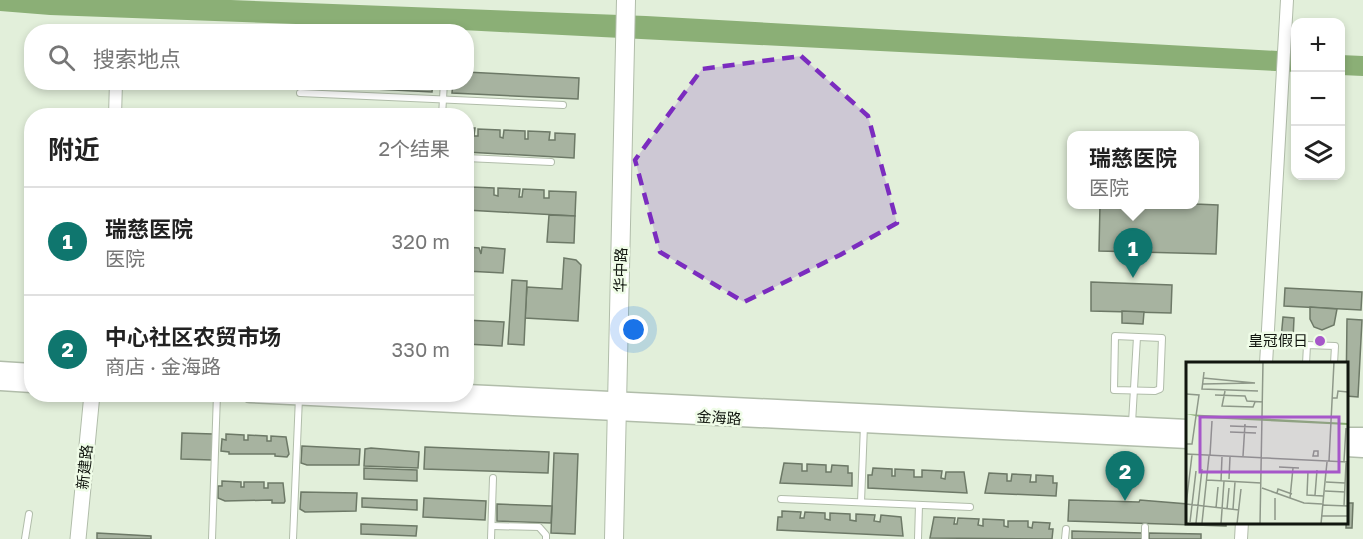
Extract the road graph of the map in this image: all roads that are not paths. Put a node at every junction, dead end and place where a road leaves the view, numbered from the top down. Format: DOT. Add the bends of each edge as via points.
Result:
graph roads {
  1 [pos="614,0"];
  2 [pos="627,0"];
  3 [pos="1287,0"];
  4 [pos="116,90"];
  5 [pos="443,90"];
  6 [pos="300,93"];
  7 [pos="442,100"];
  8 [pos="563,105"];
  9 [pos="115,108"];
  10 [pos="442,108"];
  11 [pos="474,158"];
  12 [pos="551,162"];
  13 [pos="1137,337"];
  14 [pos="1266,362"];
  15 [pos="1306,362"];
  16 [pos="1334,362"];
  17 [pos="0,370"];
  18 [pos="24,372"];
  19 [pos="0,382"];
  20 [pos="24,384"];
  21 [pos="1134,390"];
  22 [pos="474,394"];
  23 [pos="91,402"];
  24 [pos="217,402"];
  25 [pos="299,402"];
  26 [pos="472,402"];
  27 [pos="611,406"];
  28 [pos="864,425"];
  29 [pos="1132,425"];
  30 [pos="1186,428"];
  31 [pos="1186,440"];
  32 [pos="493,478"];
  33 [pos="782,499"];
  34 [pos="861,502"];
  35 [pos="919,505"];
  36 [pos="970,507"];
  37 [pos="28,514"];
  38 [pos="492,526"];
  39 [pos="1145,527"];
  40 [pos="1066,529"];
  41 [pos="25,539"];
  42 [pos="78,539"];
  43 [pos="212,539"];
  44 [pos="293,539"];
  45 [pos="491,539"];
  46 [pos="546,539"];
  47 [pos="602,539"];
  48 [pos="614,539"];
  49 [pos="918,539"];
  50 [pos="1065,539"];
  51 [pos="1145,539"];
  1 -- 27 [label="main road, 华中路"];
  2 -- 27 [label="main road, 华中路"];
  3 -- 14 [label="street"];
  4 -- 9 [label="street"];
  5 -- 7 [label="lane"];
  6 -- 7 [label="lane"];
  7 -- 8 [label="lane"];
  7 -- 10 [label="lane"];
  11 -- 12 [label="lane"];
  13 -- 21 [label="lane"];
  13 -- 21 [label="lane" via="1115,336 1114,390"];
  13 -- 21 [label="lane" via="1162,338 1160,389"];
  15 -- 16 [label="lane" via="1307,345 1335,346"];
  17 -- 18 [label="main road"];
  19 -- 20 [label="main road"];
  21 -- 29 [label="lane"];
  22 -- 27 [label="main road, 金海路"];
  23 -- 42 [label="street, 新建路"];
  24 -- 43 [label="lane"];
  25 -- 44 [label="lane"];
  26 -- 27 [label="main road, 金海路"];
  27 -- 28 [label="main road, 金海路"];
  27 -- 29 [label="main road, 金海路"];
  27 -- 47 [label="main road, 华中路"];
  27 -- 48 [label="main road, 华中路"];
  28 -- 31 [label="main road, 金海路"];
  28 -- 34 [label="lane"];
  29 -- 30 [label="main road, 金海路"];
  32 -- 38 [label="lane"];
  33 -- 34 [label="lane"];
  34 -- 35 [label="lane"];
  35 -- 36 [label="lane"];
  35 -- 49 [label="lane"];
  37 -- 41 [label="lane"];
  38 -- 45 [label="lane"];
  38 -- 46 [label="lane" via="539,527"];
  39 -- 51 [label="lane"];
  40 -- 50 [label="lane"];
}
